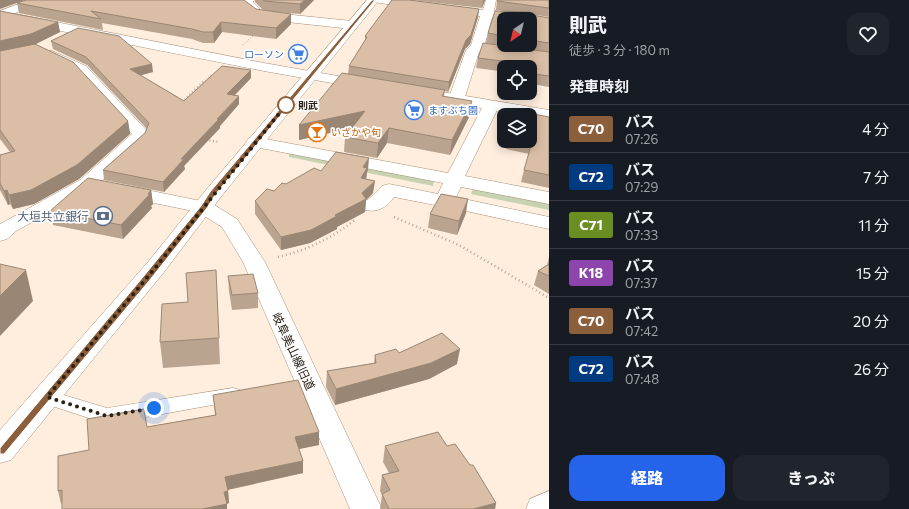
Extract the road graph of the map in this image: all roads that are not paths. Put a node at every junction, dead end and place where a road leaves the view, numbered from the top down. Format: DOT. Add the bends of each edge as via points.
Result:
graph roads {
  1 [pos="39,0"];
  2 [pos="248,0"];
  3 [pos="373,0"];
  4 [pos="379,0"];
  5 [pos="492,0"];
  6 [pos="486,14"];
  7 [pos="0,15"];
  8 [pos="497,15"];
  9 [pos="537,20"];
  10 [pos="543,21"];
  11 [pos="352,25"];
  12 [pos="78,30"];
  13 [pos="477,47"];
  14 [pos="491,49"];
  15 [pos="310,75"];
  16 [pos="381,87"];
  17 [pos="426,95"];
  18 [pos="456,100"];
  19 [pos="491,106"];
  20 [pos="549,115"];
  21 [pos="256,142"];
  22 [pos="454,180"];
  23 [pos="87,184"];
  24 [pos="549,198"];
  25 [pos="446,201"];
  26 [pos="372,206"];
  27 [pos="204,207"];
  28 [pos="549,223"];
  29 [pos="3,227"];
  30 [pos="247,393"];
  31 [pos="47,397"];
  32 [pos="0,451"];
  33 [pos="549,505"];
  34 [pos="366,509"];
  35 [pos="542,509"];
  1 -- 7 [label="street"];
  2 -- 11 [label="street" via="247,3 259,15"];
  3 -- 11 [label="street"];
  4 -- 6 [label="street"];
  5 -- 6 [label="street"];
  6 -- 8 [label="street"];
  6 -- 13 [label="street"];
  7 -- 12 [label="street"];
  9 -- 10 [label="street"];
  11 -- 15 [label="street"];
  12 -- 15 [label="street"];
  12 -- 23 [label="street" via="47,45 81,69 141,133"];
  13 -- 14 [label="street"];
  13 -- 18 [label="street" via="473,50"];
  15 -- 16 [label="street"];
  15 -- 21 [label="street"];
  17 -- 18 [label="street"];
  18 -- 19 [label="street"];
  19 -- 20 [label="street"];
  19 -- 22 [label="street"];
  21 -- 22 [label="street"];
  21 -- 27 [label="street"];
  22 -- 24 [label="street"];
  22 -- 25 [label="street"];
  23 -- 27 [label="street"];
  23 -- 29 [label="street"];
  25 -- 26 [label="street" via="389,190 382,200"];
  25 -- 28 [label="street"];
  27 -- 31 [label="street"];
  27 -- 34 [label="street, 岐阜美山線旧道" via="230,223 254,262 301,384"];
  30 -- 31 [label="lane" via="107,416"];
  31 -- 32 [label="street"];
  33 -- 35 [label="street"];
}
